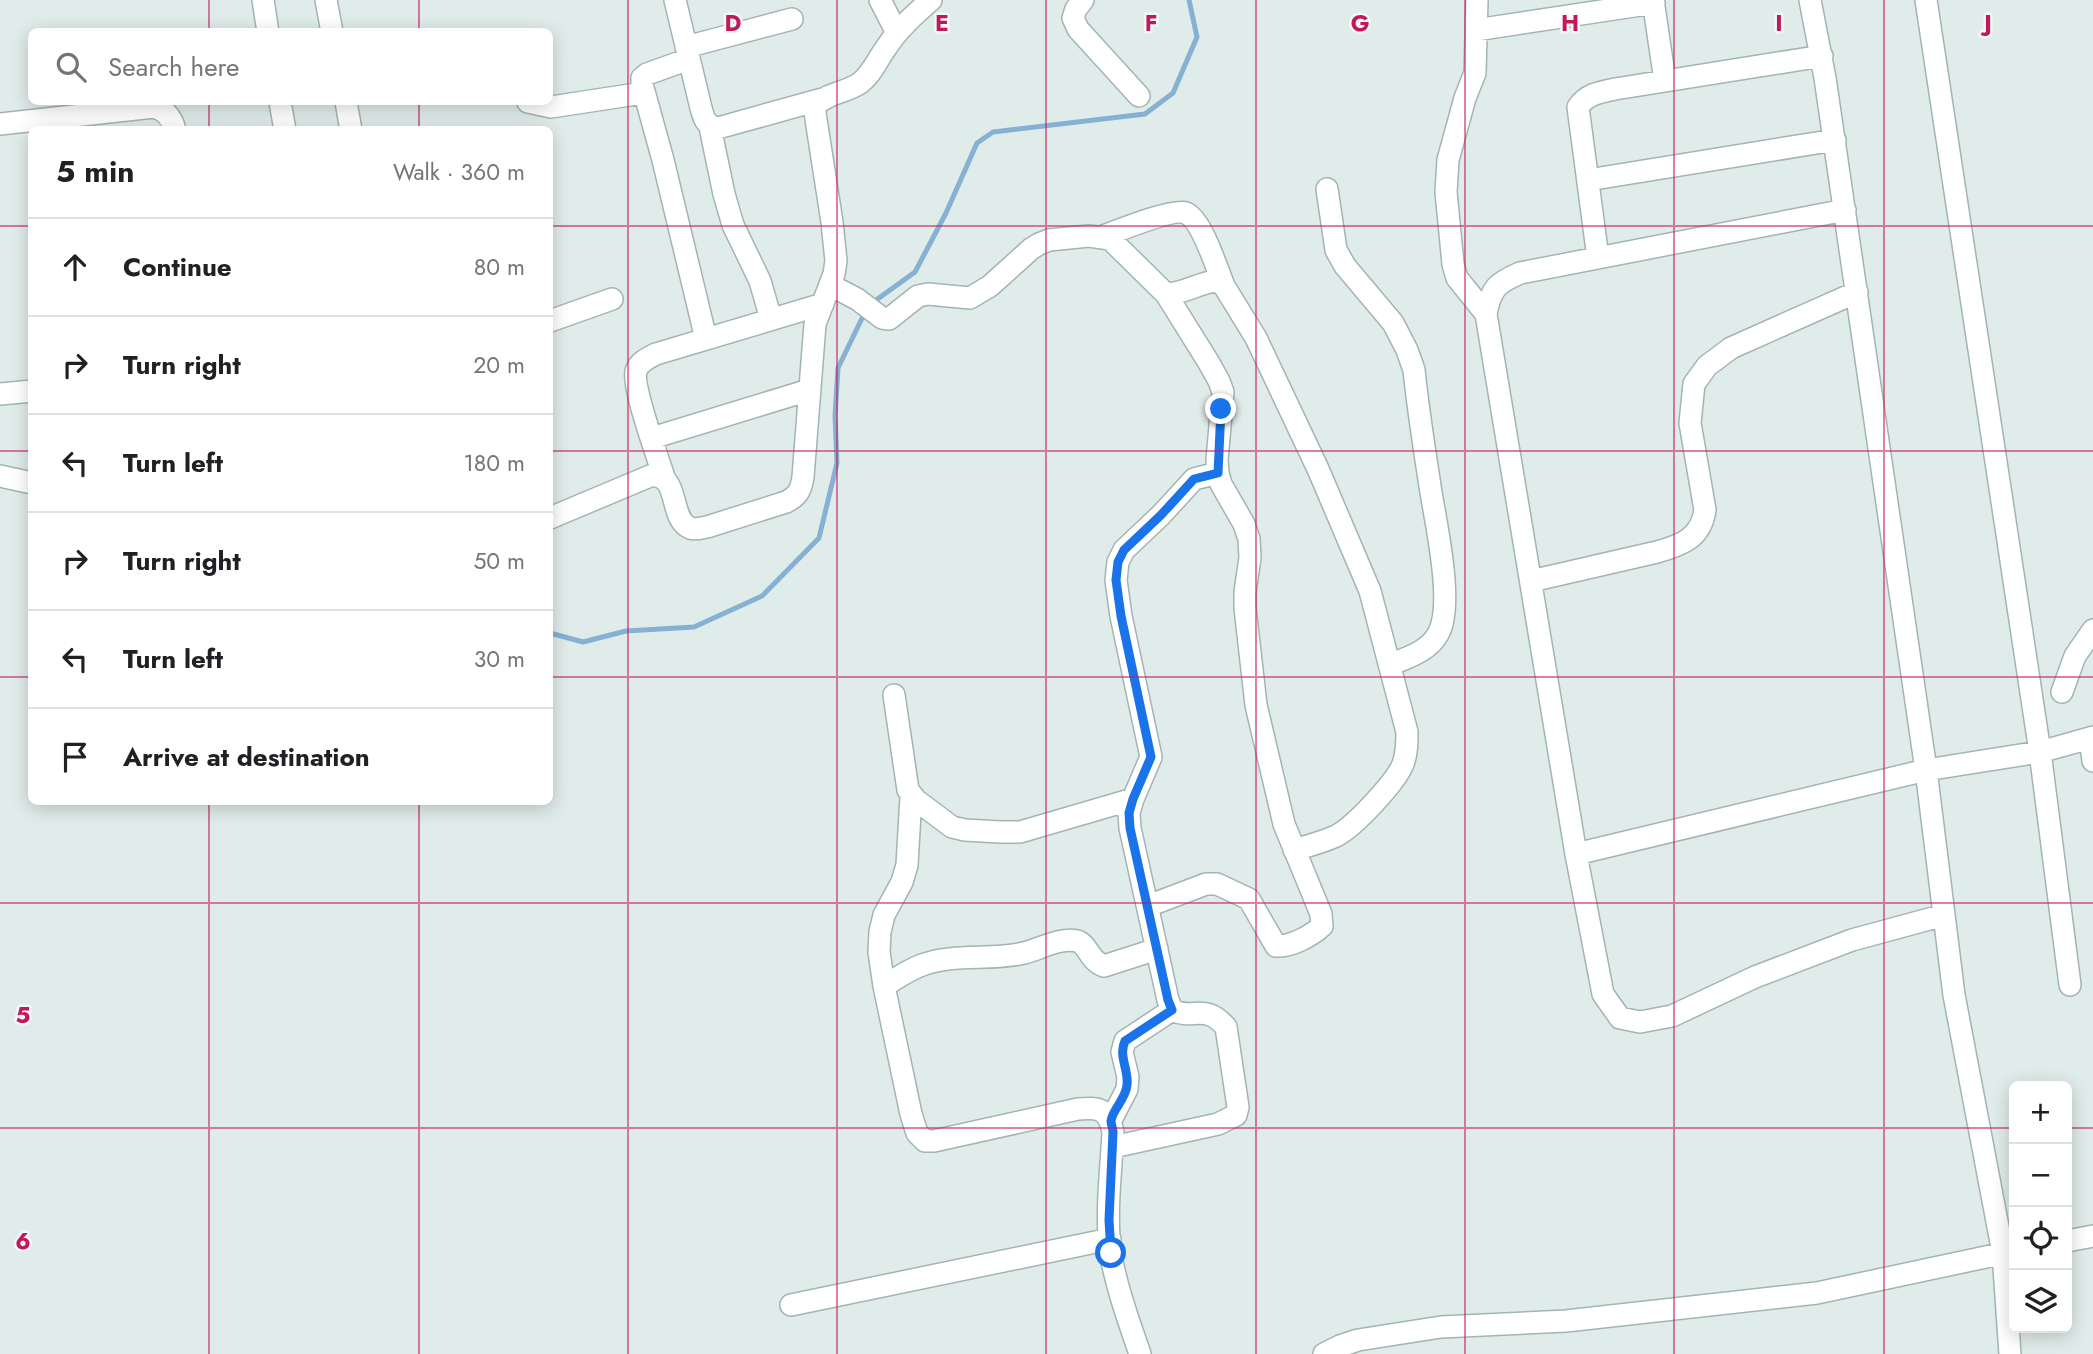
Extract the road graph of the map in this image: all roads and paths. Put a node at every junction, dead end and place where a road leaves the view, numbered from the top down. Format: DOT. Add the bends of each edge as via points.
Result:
graph roads {
  1 [pos="262,0"];
  2 [pos="326,0"];
  3 [pos="676,0"];
  4 [pos="880,0"];
  5 [pos="931,0"];
  6 [pos="1083,0"];
  7 [pos="1477,0"];
  8 [pos="1810,0"];
  9 [pos="1926,0"];
  10 [pos="1654,1"];
  11 [pos="792,19"];
  12 [pos="267,28"];
  13 [pos="331,28"];
  14 [pos="1476,30"];
  15 [pos="897,33"];
  16 [pos="688,53"];
  17 [pos="1822,56"];
  18 [pos="1665,81"];
  19 [pos="643,93"];
  20 [pos="1139,96"];
  21 [pos="822,99"];
  22 [pos="281,105"];
  23 [pos="347,105"];
  24 [pos="542,105"];
  25 [pos="127,120"];
  26 [pos="0,124"];
  27 [pos="57,124"];
  28 [pos="173,126"];
  29 [pos="284,126"];
  30 [pos="350,126"];
  31 [pos="710,127"];
  32 [pos="1835,140"];
  33 [pos="1588,180"];
  34 [pos="1327,190"];
  35 [pos="1845,210"];
  36 [pos="1101,237"];
  37 [pos="1598,258"];
  38 [pos="1224,286"];
  39 [pos="1857,292"];
  40 [pos="826,294"];
  41 [pos="1166,294"];
  42 [pos="612,299"];
  43 [pos="1486,314"];
  44 [pos="771,319"];
  45 [pos="553,320"];
  46 [pos="706,339"];
  47 [pos="809,390"];
  48 [pos="28,391"];
  49 [pos="0,394"];
  50 [pos="652,438"];
  51 [pos="1218,473"];
  52 [pos="0,476"];
  53 [pos="664,477"];
  54 [pos="28,482"];
  55 [pos="553,517"];
  56 [pos="1531,581"];
  57 [pos="2093,630"];
  58 [pos="1390,665"];
  59 [pos="2062,692"];
  60 [pos="894,695"];
  61 [pos="2091,738"];
  62 [pos="2040,752"];
  63 [pos="2093,761"];
  64 [pos="1926,770"];
  65 [pos="911,796"];
  66 [pos="1133,799"];
  67 [pos="1294,850"];
  68 [pos="1576,854"];
  69 [pos="1148,906"];
  70 [pos="1944,915"];
  71 [pos="1157,949"];
  72 [pos="2070,985"];
  73 [pos="884,986"];
  74 [pos="1172,1010"];
  75 [pos="1111,1120"];
  76 [pos="1113,1147"];
  77 [pos="2093,1236"];
  78 [pos="1110,1239"];
  79 [pos="2072,1240"];
  80 [pos="2009,1252"];
  81 [pos="2009,1270"];
  82 [pos="791,1306"];
  83 [pos="1140,1354"];
  84 [pos="1324,1354"];
  85 [pos="2010,1354"];
  1 -- 12 [label="street"];
  2 -- 13 [label="street"];
  3 -- 16 [label="street"];
  4 -- 15 [label="street"];
  5 -- 15 [label="street"];
  6 -- 20 [label="street" via="1073,18 1078,29"];
  7 -- 14 [label="street"];
  8 -- 17 [label="street"];
  9 -- 62 [label="street"];
  10 -- 14 [label="street"];
  10 -- 18 [label="street"];
  11 -- 16 [label="street"];
  14 -- 43 [label="street" via="1475,73 1451,149 1446,192 1453,264 1458,278"];
  15 -- 21 [label="street" via="860,83"];
  16 -- 19 [label="street" via="642,78"];
  16 -- 31 [label="street"];
  17 -- 18 [label="street"];
  17 -- 32 [label="street"];
  18 -- 33 [label="street" via="1583,99 1578,107"];
  19 -- 24 [label="street"];
  19 -- 46 [label="street"];
  21 -- 31 [label="street"];
  21 -- 40 [label="street" via="815,113 836,261"];
  22 -- 29 [label="street"];
  23 -- 30 [label="street"];
  25 -- 27 [label="street"];
  25 -- 28 [label="street" via="154,107 168,115"];
  26 -- 27 [label="street"];
  31 -- 44 [label="street" via="733,225 760,281"];
  32 -- 33 [label="street"];
  32 -- 35 [label="street"];
  33 -- 37 [label="street"];
  34 -- 58 [label="street" via="1336,250 1393,323 1414,370 1443,576 1445,612 1440,631 1419,653"];
  35 -- 37 [label="street"];
  35 -- 39 [label="street"];
  36 -- 38 [label="street" via="1185,213 1204,237"];
  36 -- 40 [label="street" via="1049,240 970,298 918,296 889,319 864,305"];
  36 -- 41 [label="street" via="1121,248"];
  37 -- 43 [label="street" via="1520,273 1499,282"];
  38 -- 41 [label="street" via="1208,282"];
  38 -- 58 [label="street" via="1256,338 1318,469 1370,591"];
  39 -- 56 [label="street" via="1731,348 1707,366 1694,384 1689,423 1705,510 1703,523 1691,538 1676,547"];
  39 -- 64 [label="street"];
  40 -- 44 [label="street"];
  40 -- 47 [label="street" via="815,324"];
  41 -- 51 [label="street" via="1223,392"];
  42 -- 45 [label="street"];
  43 -- 56 [label="street"];
  44 -- 46 [label="street"];
  46 -- 50 [label="street" via="656,354 638,367 638,392"];
  47 -- 50 [label="street"];
  47 -- 53 [label="street" via="803,477 795,497 694,529 682,521"];
  48 -- 49 [label="street"];
  50 -- 53 [label="street"];
  51 -- 66 [label="street" via="1194,479 1124,550 1118,562 1121,616 1151,757"];
  51 -- 67 [label="street" via="1249,539 1245,608 1256,705"];
  52 -- 54 [label="street"];
  53 -- 55 [label="street" via="650,476"];
  56 -- 68 [label="street"];
  57 -- 59 [label="street" via="2075,656"];
  58 -- 67 [label="street" via="1406,732 1402,767 1350,827"];
  60 -- 65 [label="street"];
  61 -- 62 [label="street"];
  61 -- 63 [label="street"];
  62 -- 64 [label="street"];
  62 -- 72 [label="street"];
  64 -- 68 [label="street"];
  64 -- 70 [label="street"];
  65 -- 66 [label="street" via="952,827 1000,832 1020,832"];
  65 -- 73 [label="street" via="907,865 880,932"];
  66 -- 69 [label="street" via="1130,828"];
  67 -- 69 [label="street" via="1322,926 1283,947 1270,938 1249,899 1217,884"];
  68 -- 70 [label="street" via="1603,994 1620,1018 1640,1022 1672,1016 1755,977 1852,940"];
  69 -- 71 [label="street"];
  70 -- 80 [label="street" via="1954,995"];
  71 -- 73 [label="street" via="1104,966 1096,963 1083,944 1064,941 1006,957 922,965"];
  71 -- 74 [label="street"];
  73 -- 75 [label="street" via="911,1114 925,1141 1086,1108 1095,1108"];
  74 -- 75 [label="street" via="1125,1041 1127,1088"];
  74 -- 76 [label="street" via="1211,1014 1226,1027 1236,1115 1219,1124"];
  75 -- 76 [label="street"];
  76 -- 78 [label="street"];
  77 -- 79 [label="street"];
  78 -- 82 [label="street"];
  78 -- 83 [label="street" via="1115,1275"];
  80 -- 84 [label="street" via="1817,1293 1566,1321 1441,1326 1358,1340"];
  81 -- 85 [label="street"];
}
